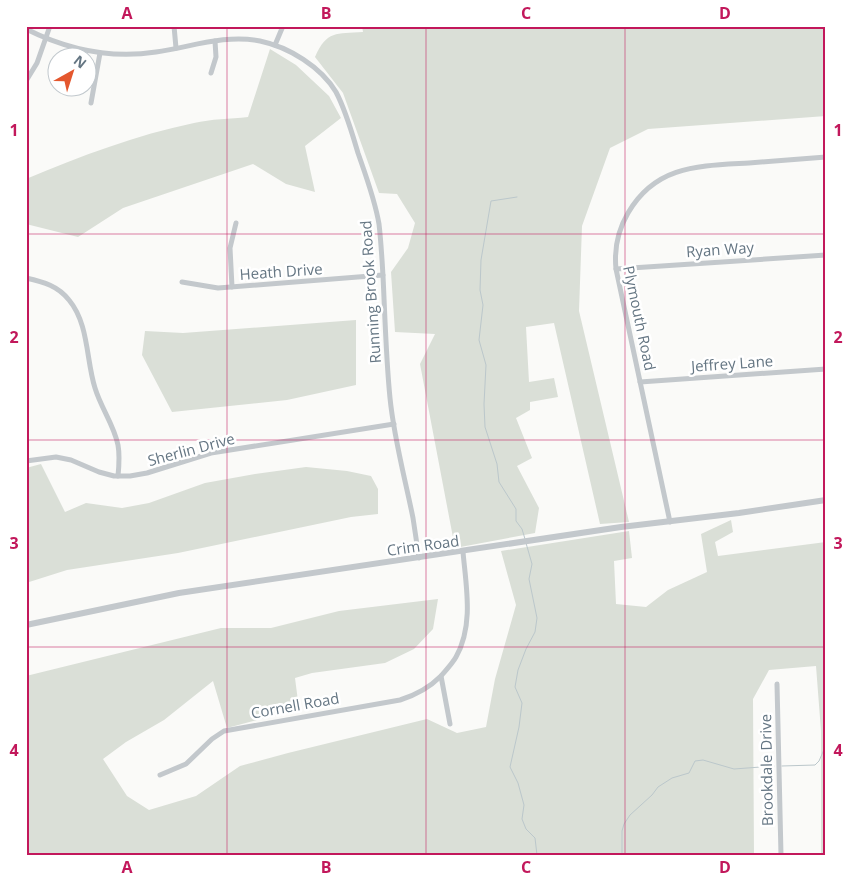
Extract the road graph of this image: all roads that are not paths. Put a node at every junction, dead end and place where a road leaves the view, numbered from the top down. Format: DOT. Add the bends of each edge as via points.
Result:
graph roads {
  1 [pos="50,26"];
  2 [pos="174,26"];
  3 [pos="283,26"];
  4 [pos="26,29"];
  5 [pos="47,38"];
  6 [pos="214,41"];
  7 [pos="275,45"];
  8 [pos="176,48"];
  9 [pos="100,53"];
  10 [pos="211,73"];
  11 [pos="26,81"];
  12 [pos="91,103"];
  13 [pos="826,157"];
  14 [pos="236,223"];
  15 [pos="826,255"];
  16 [pos="616,269"];
  17 [pos="382,275"];
  18 [pos="26,278"];
  19 [pos="182,282"];
  20 [pos="232,287"];
  21 [pos="826,369"];
  22 [pos="640,382"];
  23 [pos="394,424"];
  24 [pos="26,461"];
  25 [pos="118,476"];
  26 [pos="826,500"];
  27 [pos="670,522"];
  28 [pos="463,552"];
  29 [pos="419,558"];
  30 [pos="26,625"];
  31 [pos="441,676"];
  32 [pos="777,684"];
  33 [pos="450,724"];
  34 [pos="160,776"];
  35 [pos="781,855"];
  1 -- 5 [label="street"];
  2 -- 8 [label="street"];
  3 -- 7 [label="street"];
  4 -- 5 [label="street, Running Brook Road"];
  5 -- 9 [label="street, Running Brook Road"];
  5 -- 11 [label="street"];
  6 -- 7 [label="street, Running Brook Road" via="246,39"];
  6 -- 8 [label="street, Running Brook Road"];
  6 -- 10 [label="street" via="216,57"];
  7 -- 17 [label="street, Running Brook Road" via="310,65 336,93 350,126 378,222"];
  8 -- 9 [label="street, Running Brook Road" via="135,54"];
  9 -- 12 [label="street"];
  13 -- 16 [label="street, Plymouth Road" via="706,166 679,170 658,180 644,191 624,221 616,249"];
  14 -- 20 [label="street" via="230,248"];
  15 -- 16 [label="street, Ryan Way"];
  16 -- 22 [label="street, Plymouth Road"];
  17 -- 20 [label="street, Heath Drive"];
  17 -- 23 [label="street, Running Brook Road"];
  18 -- 25 [label="street" via="57,288 77,312 95,388 118,443"];
  19 -- 20 [label="street, Heath Drive"];
  21 -- 22 [label="street, Jeffrey Lane"];
  22 -- 27 [label="street, Plymouth Road"];
  23 -- 25 [label="street, Sherlin Drive" via="211,453 147,473"];
  23 -- 29 [label="street, Running Brook Road"];
  24 -- 25 [label="street, Sherlin Drive" via="62,458"];
  26 -- 27 [label="street, Crim Road"];
  27 -- 28 [label="street, Crim Road"];
  28 -- 29 [label="street, Crim Road"];
  28 -- 31 [label="street, Cornell Road" via="467,605 464,640"];
  29 -- 30 [label="street, Crim Road" via="179,593"];
  31 -- 33 [label="street"];
  31 -- 34 [label="street, Cornell Road" via="413,696 400,700 224,731 186,764"];
  32 -- 35 [label="street, Brookdale Drive"];
}
